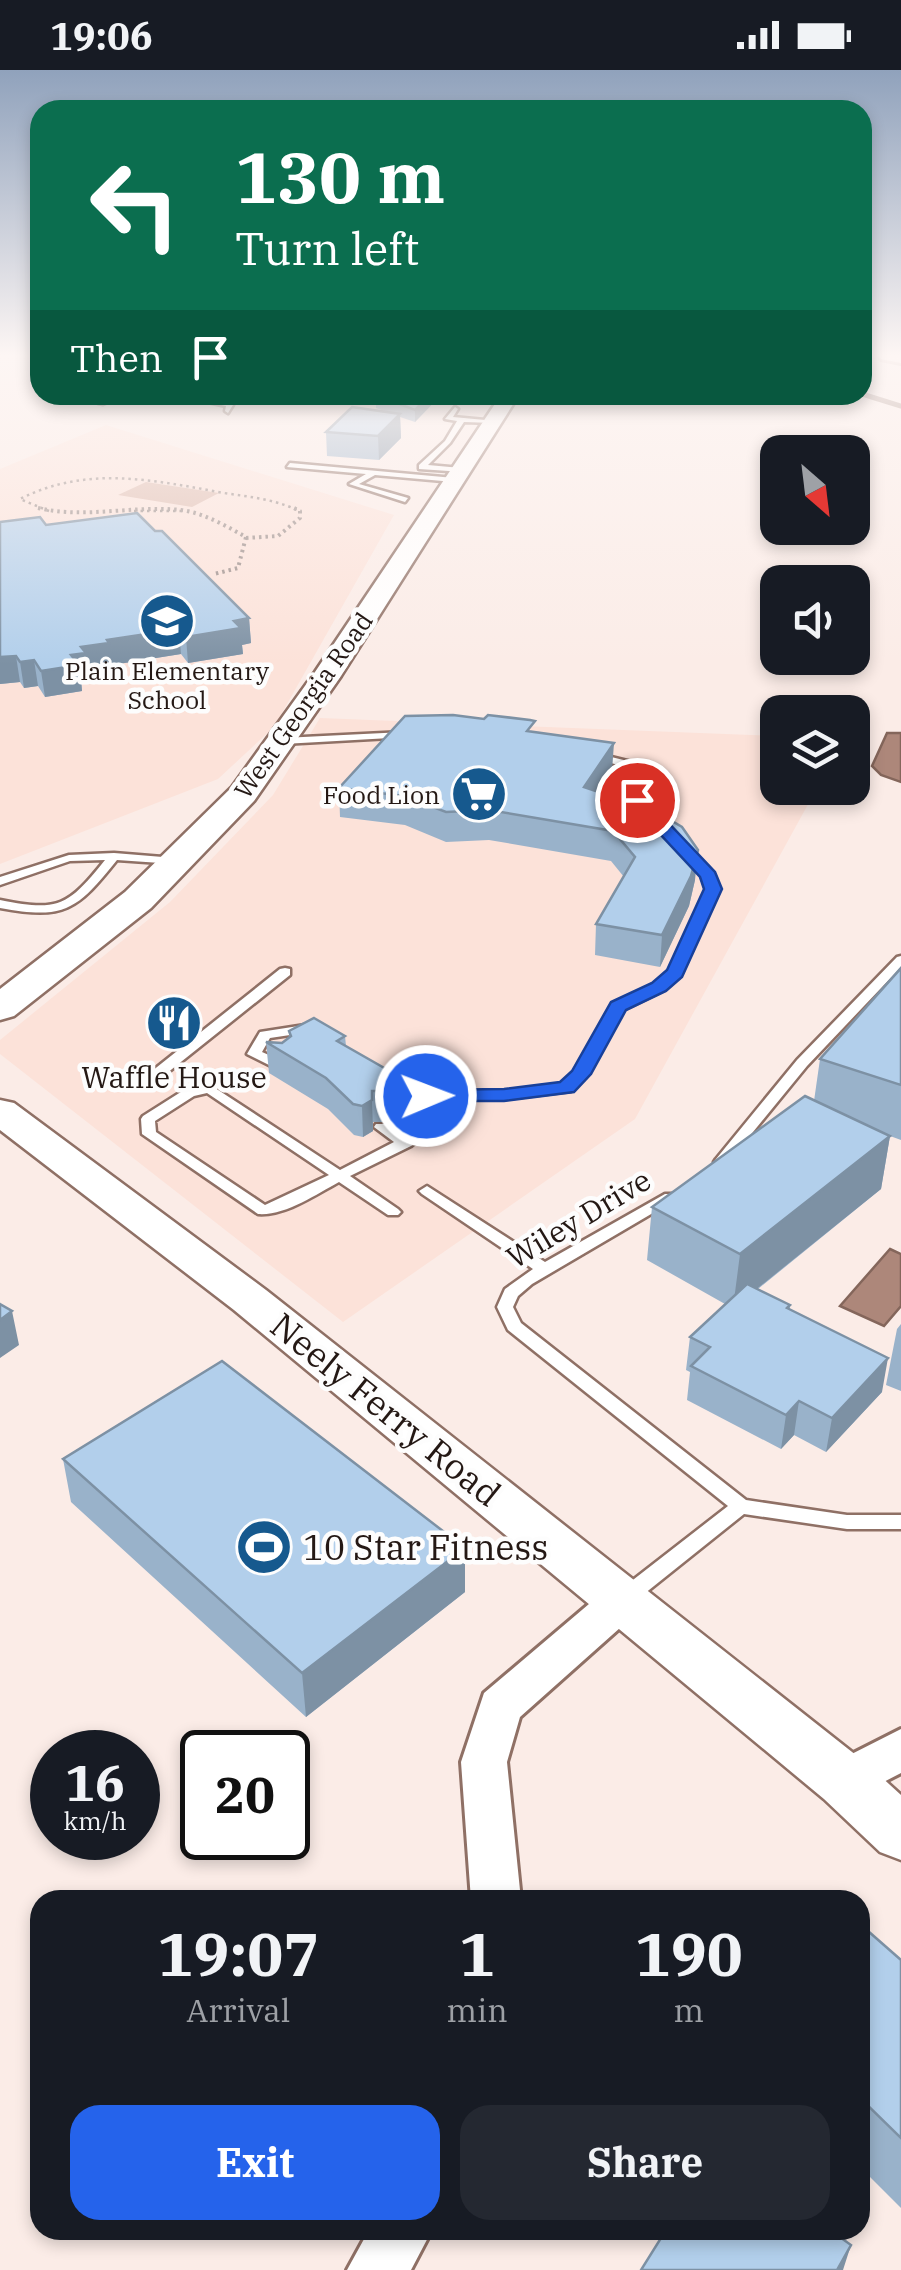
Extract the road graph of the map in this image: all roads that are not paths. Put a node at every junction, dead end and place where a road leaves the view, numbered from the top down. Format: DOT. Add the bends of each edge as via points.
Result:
graph roads {
  1 [pos="431,459"];
  2 [pos="468,459"];
  3 [pos="290,465"];
  4 [pos="422,467"];
  5 [pos="374,473"];
  6 [pos="457,475"];
  7 [pos="406,500"];
  8 [pos="423,736"];
  9 [pos="283,741"];
  10 [pos="574,751"];
  11 [pos="661,826"];
  12 [pos="674,838"];
  13 [pos="114,856"];
  14 [pos="179,862"];
  15 [pos="0,881"];
  16 [pos="0,904"];
  17 [pos="901,960"];
  18 [pos="285,972"];
  19 [pos="0,1008"];
  20 [pos="319,1037"];
  21 [pos="282,1066"];
  22 [pos="382,1072"];
  23 [pos="142,1086"];
  24 [pos="426,1096"];
  25 [pos="0,1111"];
  26 [pos="380,1127"];
  27 [pos="406,1143"];
  28 [pos="712,1173"];
  29 [pos="340,1176"];
  30 [pos="427,1190"];
  31 [pos="678,1192"];
  32 [pos="393,1212"];
  33 [pos="544,1269"];
  34 [pos="741,1506"];
  35 [pos="901,1522"];
  36 [pos="624,1599"];
  37 [pos="901,1750"];
  38 [pos="845,1781"];
  39 [pos="901,1833"];
  40 [pos="495,1890"];
  41 [pos="396,2240"];
  42 [pos="377,2270"];
  1 -- 4 [label="lane"];
  2 -- 6 [label="main road, West Georgia Road"];
  3 -- 5 [label="lane"];
  4 -- 5 [label="lane"];
  4 -- 6 [label="lane"];
  5 -- 6 [label="lane"];
  5 -- 7 [label="lane" via="352,484"];
  6 -- 9 [label="main road, West Georgia Road"];
  8 -- 9 [label="lane"];
  9 -- 14 [label="main road, West Georgia Road"];
  10 -- 11 [label="lane" via="652,770 637,800"];
  12 -- 24 [label="lane" via="713,889 675,973 618,1006 580,1074 550,1092"];
  13 -- 14 [label="lane"];
  13 -- 15 [label="lane" via="52,861"];
  13 -- 16 [label="lane" via="84,896 58,909 40,913"];
  14 -- 19 [label="main road, West Georgia Road"];
  17 -- 28 [label="lane" via="802,1064"];
  18 -- 23 [label="lane"];
  20 -- 21 [label="lane" via="303,1028 265,1035 254,1054"];
  22 -- 24 [label="lane"];
  24 -- 27 [label="lane" via="427,1126"];
  25 -- 36 [label="street, Neely Ferry Road" via="250,1300"];
  26 -- 27 [label="lane"];
  27 -- 29 [label="lane"];
  29 -- 29 [label="lane" via="291,1204 262,1211 149,1134 148,1119 209,1088"];
  29 -- 32 [label="lane"];
  30 -- 33 [label="lane"];
  31 -- 33 [label="lane, Wiley Drive"];
  33 -- 34 [label="lane, Wiley Drive" via="511,1293 505,1306 514,1326"];
  34 -- 35 [label="lane, Wiley Drive" via="847,1522"];
  34 -- 36 [label="lane"];
  36 -- 38 [label="street, Neely Ferry Road"];
  36 -- 40 [label="street" via="500,1707 484,1762"];
  37 -- 38 [label="street"];
  38 -- 39 [label="street, Neely Ferry Road"];
  41 -- 42 [label="street"];
}
